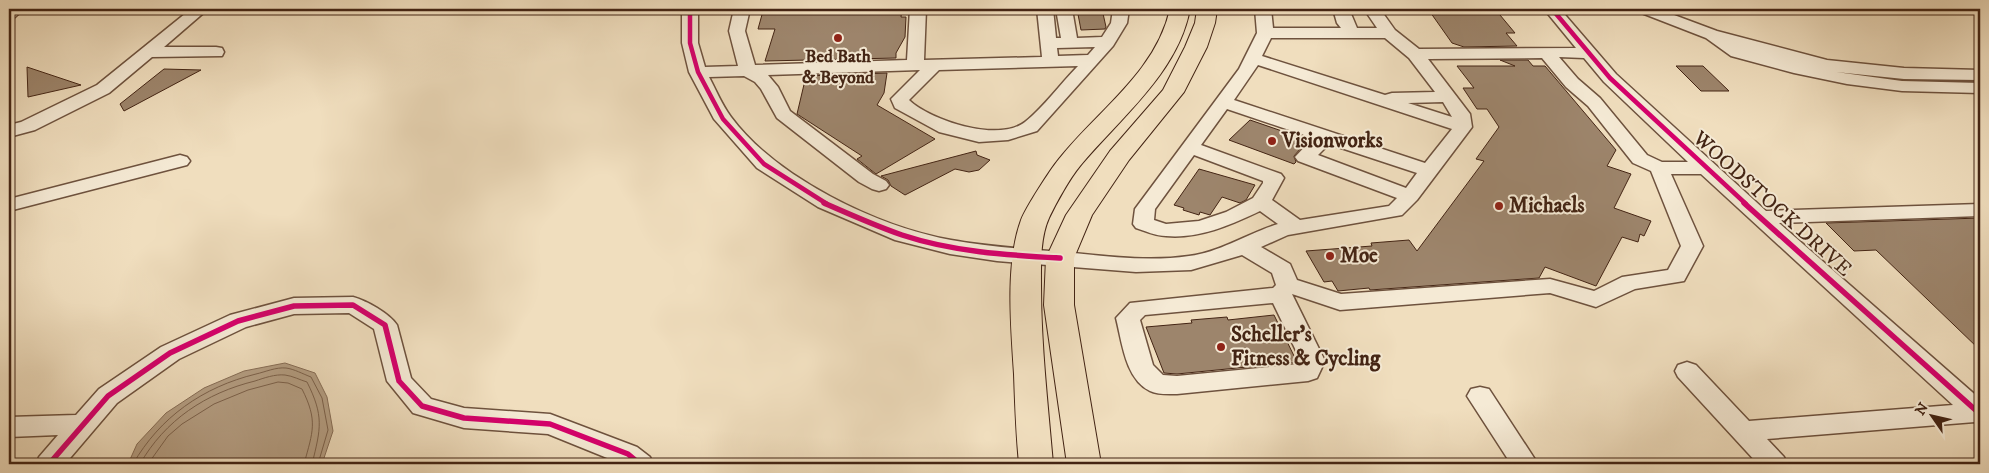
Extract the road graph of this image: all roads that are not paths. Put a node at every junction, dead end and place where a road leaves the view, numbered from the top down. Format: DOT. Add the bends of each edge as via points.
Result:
graph roads {
  1 [pos="16,9"];
  2 [pos="200,9"];
  3 [pos="690,9"];
  4 [pos="742,9"];
  5 [pos="918,9"];
  6 [pos="1045,9"];
  7 [pos="1064,9"];
  8 [pos="1121,9"];
  9 [pos="1180,9"];
  10 [pos="1207,9"];
  11 [pos="1263,9"];
  12 [pos="1341,9"];
  13 [pos="1372,9"];
  14 [pos="1552,9"];
  15 [pos="1644,9"];
  16 [pos="9,14"];
  17 [pos="1264,33"];
  18 [pos="1352,34"];
  19 [pos="1389,34"];
  20 [pos="1712,35"];
  21 [pos="1070,42"];
  22 [pos="1107,42"];
  23 [pos="1049,43"];
  24 [pos="148,52"];
  25 [pos="216,52"];
  26 [pos="1551,53"];
  27 [pos="1589,53"];
  28 [pos="1415,54"];
  29 [pos="1253,58"];
  30 [pos="1093,60"];
  31 [pos="1051,61"];
  32 [pos="928,65"];
  33 [pos="748,71"];
  34 [pos="698,72"];
  35 [pos="1980,75"];
  36 [pos="1980,88"];
  37 [pos="1449,97"];
  38 [pos="1375,98"];
  39 [pos="1223,102"];
  40 [pos="1463,126"];
  41 [pos="9,131"];
  42 [pos="1326,136"];
  43 [pos="1189,147"];
  44 [pos="180,161"];
  45 [pos="1659,168"];
  46 [pos="1704,168"];
  47 [pos="1429,171"];
  48 [pos="879,185"];
  49 [pos="1410,196"];
  50 [pos="1261,202"];
  51 [pos="9,205"];
  52 [pos="1980,210"];
  53 [pos="1760,217"];
  54 [pos="1296,227"];
  55 [pos="1244,247"];
  56 [pos="1028,256"];
  57 [pos="1060,258"];
  58 [pos="1283,290"];
  59 [pos="1687,371"];
  60 [pos="1480,396"];
  61 [pos="1980,413"];
  62 [pos="83,425"];
  63 [pos="9,427"];
  64 [pos="1742,430"];
  65 [pos="49,464"];
  66 [pos="640,464"];
  67 [pos="1036,464"];
  68 [pos="1084,464"];
  69 [pos="1525,464"];
  70 [pos="1774,464"];
  1 -- 16 [label="street"];
  2 -- 24 [label="street"];
  3 -- 34 [label="street" via="690,43"];
  4 -- 33 [label="street" via="737,31"];
  5 -- 32 [label="street" via="914,62"];
  6 -- 23 [label="street"];
  7 -- 21 [label="street"];
  8 -- 22 [label="street" via="1121,16"];
  9 -- 56 [label="main road" via="1176,28 1165,51 1068,164 1035,219"];
  10 -- 57 [label="main road" via="1196,47 1173,92 1119,156 1084,207"];
  11 -- 17 [label="street"];
  12 -- 18 [label="street"];
  13 -- 19 [label="street"];
  14 -- 27 [label="street, WOODSTOCK DRIVE"];
  15 -- 20 [label="street"];
  17 -- 18 [label="street"];
  17 -- 29 [label="street"];
  18 -- 19 [label="street"];
  19 -- 28 [label="street"];
  20 -- 35 [label="street" via="1797,58 1865,71"];
  20 -- 36 [label="street" via="1737,52 1847,79 1902,86"];
  21 -- 22 [label="street"];
  21 -- 23 [label="street"];
  22 -- 30 [label="street"];
  23 -- 31 [label="street"];
  24 -- 25 [label="street"];
  24 -- 41 [label="street" via="103,89 28,126"];
  26 -- 27 [label="street"];
  26 -- 28 [label="street"];
  26 -- 45 [label="street" via="1548,54 1594,102 1640,159"];
  27 -- 46 [label="street, WOODSTOCK DRIVE" via="1610,78"];
  28 -- 37 [label="street"];
  29 -- 38 [label="street"];
  29 -- 39 [label="street"];
  30 -- 31 [label="street"];
  30 -- 32 [label="street" via="1030,127 1008,134 979,136 946,128 901,104 900,98"];
  31 -- 32 [label="street"];
  32 -- 33 [label="street"];
  33 -- 34 [label="street"];
  33 -- 48 [label="street" via="762,78 770,87 783,114"];
  34 -- 56 [label="street" via="722,119 764,164 825,203 902,235 950,246"];
  37 -- 38 [label="street"];
  37 -- 40 [label="street" via="1461,114"];
  38 -- 40 [label="street"];
  39 -- 42 [label="street"];
  39 -- 43 [label="street"];
  40 -- 47 [label="street"];
  42 -- 47 [label="street"];
  42 -- 49 [label="street" via="1306,158"];
  43 -- 50 [label="street" via="1274,178"];
  43 -- 50 [label="street" via="1145,209 1143,224 1166,230 1202,227"];
  44 -- 51 [label="street"];
  45 -- 46 [label="street"];
  45 -- 58 [label="street" via="1692,246 1676,276 1630,282 1596,299 1550,286 1340,302"];
  46 -- 53 [label="street, WOODSTOCK DRIVE"];
  47 -- 49 [label="street"];
  49 -- 54 [label="street" via="1395,211"];
  50 -- 54 [label="street"];
  52 -- 53 [label="street"];
  53 -- 61 [label="street, WOODSTOCK DRIVE"];
  54 -- 55 [label="street" via="1283,229"];
  55 -- 57 [label="street" via="1190,263 1136,265"];
  55 -- 58 [label="street" via="1282,269"];
  56 -- 57 [label="street"];
  56 -- 67 [label="main road" via="1026,321"];
  57 -- 68 [label="main road" via="1060,305"];
  58 -- 58 [label="street" via="1313,361 1308,372 1177,386 1157,384 1142,369 1128,318 1138,308"];
  59 -- 64 [label="street"];
  60 -- 69 [label="street"];
  61 -- 64 [label="street"];
  62 -- 63 [label="street"];
  62 -- 65 [label="street"];
  62 -- 66 [label="street" via="108,396 170,353 238,321 294,306 353,305 385,325 399,381 422,406 464,418 550,424 628,454"];
  64 -- 70 [label="street"];
}
